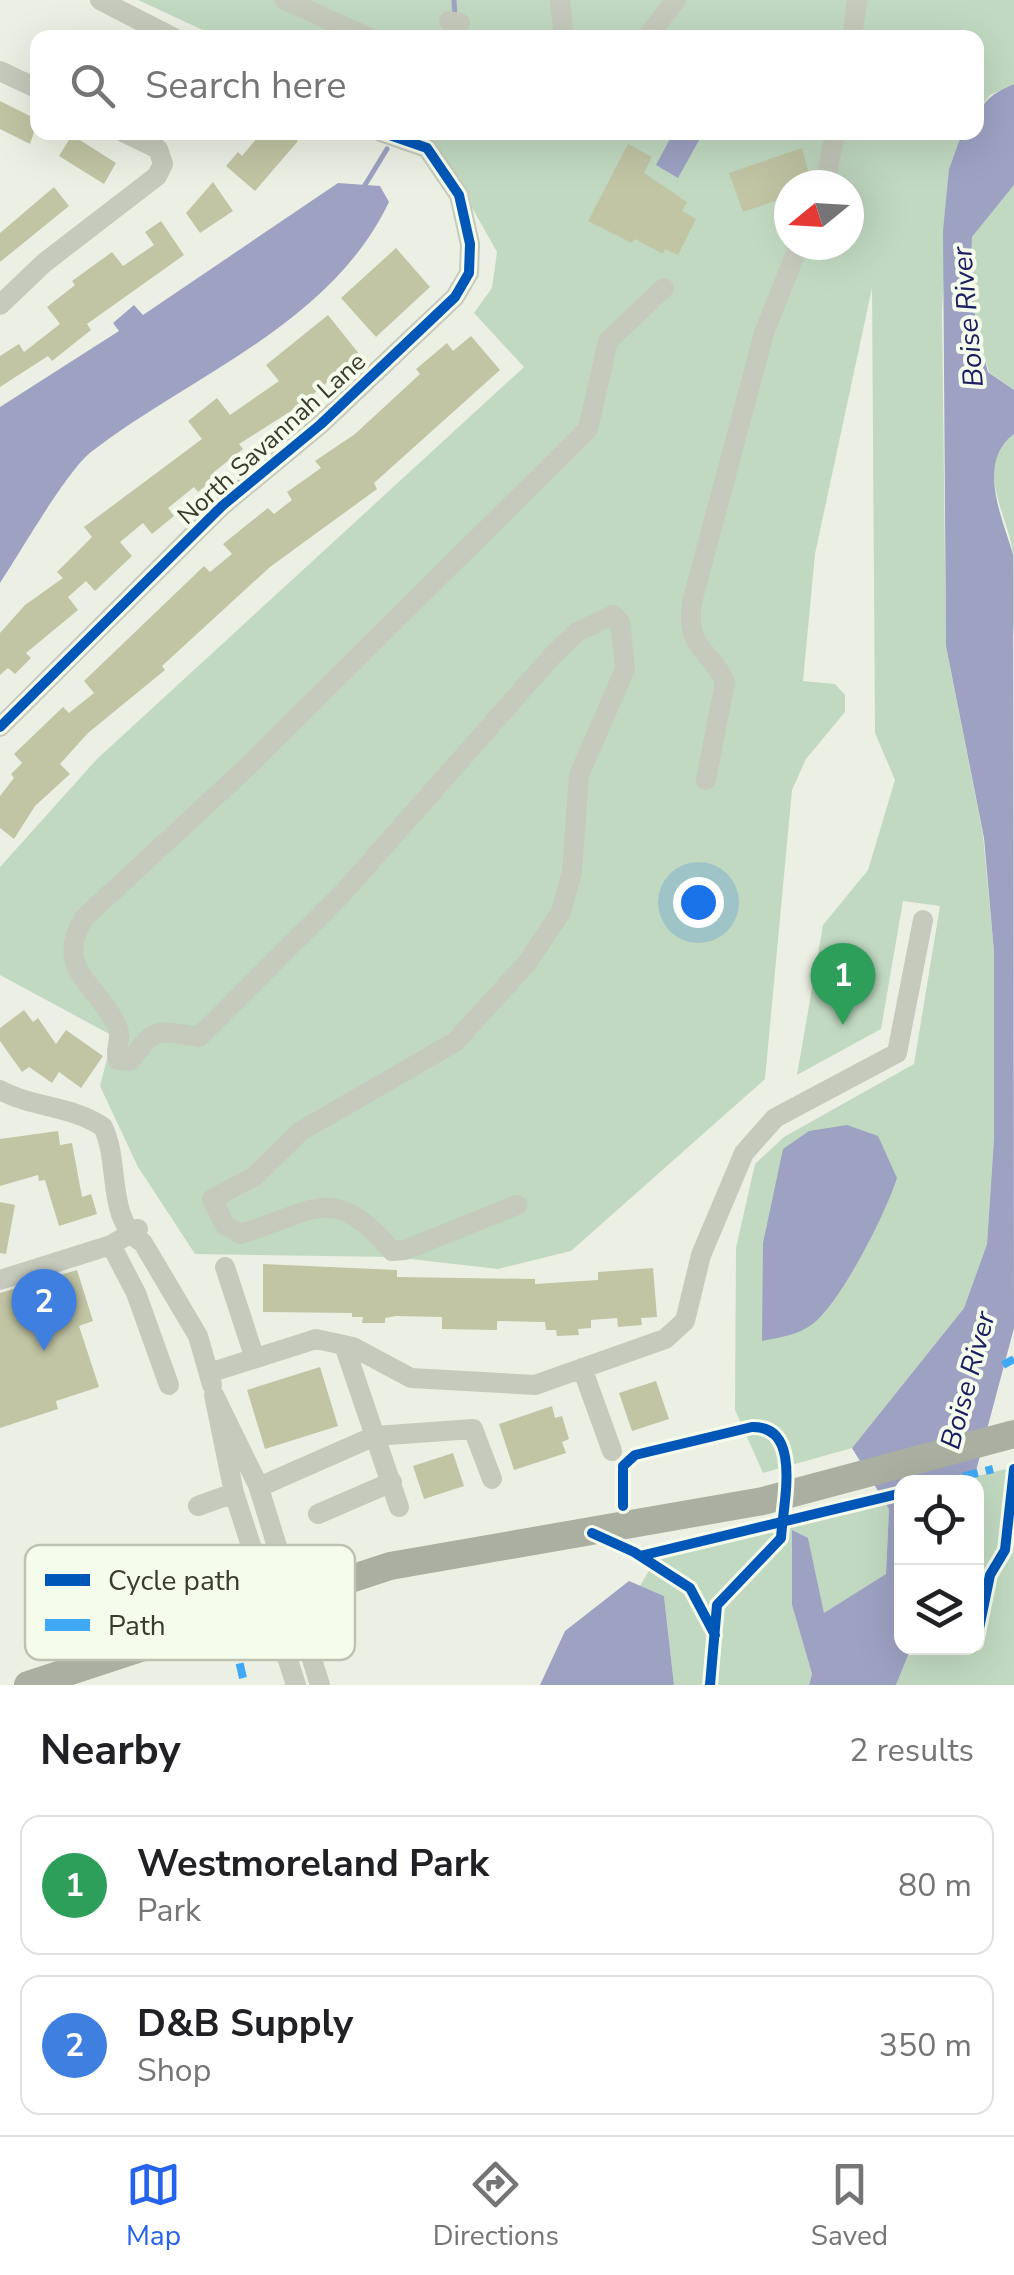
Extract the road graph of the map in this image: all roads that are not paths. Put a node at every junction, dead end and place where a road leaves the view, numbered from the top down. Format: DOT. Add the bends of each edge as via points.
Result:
graph roads {
  1 [pos="100,0"];
  2 [pos="285,0"];
  3 [pos="560,0"];
  4 [pos="676,0"];
  5 [pos="856,0"];
  6 [pos="158,30"];
  7 [pos="352,30"];
  8 [pos="563,30"];
  9 [pos="652,30"];
  10 [pos="853,30"];
  11 [pos="0,70"];
  12 [pos="30,86"];
  13 [pos="139,140"];
  14 [pos="404,140"];
  15 [pos="834,140"];
  16 [pos="827,170"];
  17 [pos="793,260"];
  18 [pos="664,288"];
  19 [pos="0,305"];
  20 [pos="0,728"];
  21 [pos="706,780"];
  22 [pos="923,920"];
  23 [pos="0,1090"];
  24 [pos="517,1205"];
  25 [pos="139,1235"];
  26 [pos="111,1245"];
  27 [pos="224,1267"];
  28 [pos="0,1280"];
  29 [pos="344,1344"];
  30 [pos="254,1356"];
  31 [pos="582,1368"];
  32 [pos="210,1373"];
  33 [pos="169,1385"];
  34 [pos="214,1395"];
  35 [pos="375,1436"];
  36 [pos="1005,1436"];
  37 [pos="612,1450"];
  38 [pos="492,1478"];
  39 [pos="392,1482"];
  40 [pos="259,1487"];
  41 [pos="234,1493"];
  42 [pos="198,1506"];
  43 [pos="398,1507"];
  44 [pos="318,1514"];
  45 [pos="257,1545"];
  46 [pos="270,1545"];
  47 [pos="355,1578"];
  48 [pos="107,1660"];
  49 [pos="292,1660"];
  50 [pos="308,1660"];
  51 [pos="33,1684"];
  52 [pos="296,1685"];
  53 [pos="320,1685"];
  1 -- 6 [label="street"];
  2 -- 7 [label="street"];
  3 -- 8 [label="street"];
  4 -- 9 [label="street"];
  5 -- 10 [label="street"];
  11 -- 12 [label="street"];
  13 -- 19 [label="street" via="158,150 163,164 157,176"];
  14 -- 20 [label="street, North Savannah Lane" via="427,148 459,195 469,273 455,297 321,424 222,506"];
  15 -- 16 [label="street"];
  17 -- 21 [label="street" via="764,333 692,602 694,638 724,682"];
  18 -- 24 [label="street" via="608,340 588,429 245,770 84,918 71,940 72,959 118,1028 118,1060 130,1061 159,1030 199,1037 342,893 553,655 577,632 614,615 626,669 578,775 572,872 561,912 528,963 455,1042 301,1131 254,1176 212,1199 224,1225 240,1234 315,1207 344,1210 362,1217 392,1251"];
  22 -- 31 [label="street" via="897,1052 775,1118 744,1153 701,1255 686,1321 665,1340"];
  23 -- 25 [label="street" via="103,1127 116,1200"];
  25 -- 26 [label="street"];
  25 -- 32 [label="street" via="198,1336"];
  26 -- 28 [label="street"];
  26 -- 33 [label="street"];
  27 -- 30 [label="street"];
  29 -- 30 [label="street" via="316,1339"];
  29 -- 31 [label="street" via="411,1378 534,1385"];
  29 -- 35 [label="street"];
  30 -- 32 [label="street"];
  31 -- 37 [label="street"];
  32 -- 34 [label="street"];
  34 -- 40 [label="street"];
  34 -- 41 [label="street"];
  35 -- 38 [label="street" via="473,1428"];
  35 -- 39 [label="street"];
  35 -- 40 [label="street"];
  36 -- 47 [label="main road" via="763,1501 390,1566"];
  39 -- 43 [label="street"];
  39 -- 44 [label="street"];
  40 -- 46 [label="street"];
  41 -- 42 [label="street"];
  41 -- 45 [label="street"];
  48 -- 51 [label="main road"];
  49 -- 52 [label="street"];
  50 -- 53 [label="street"];
}
